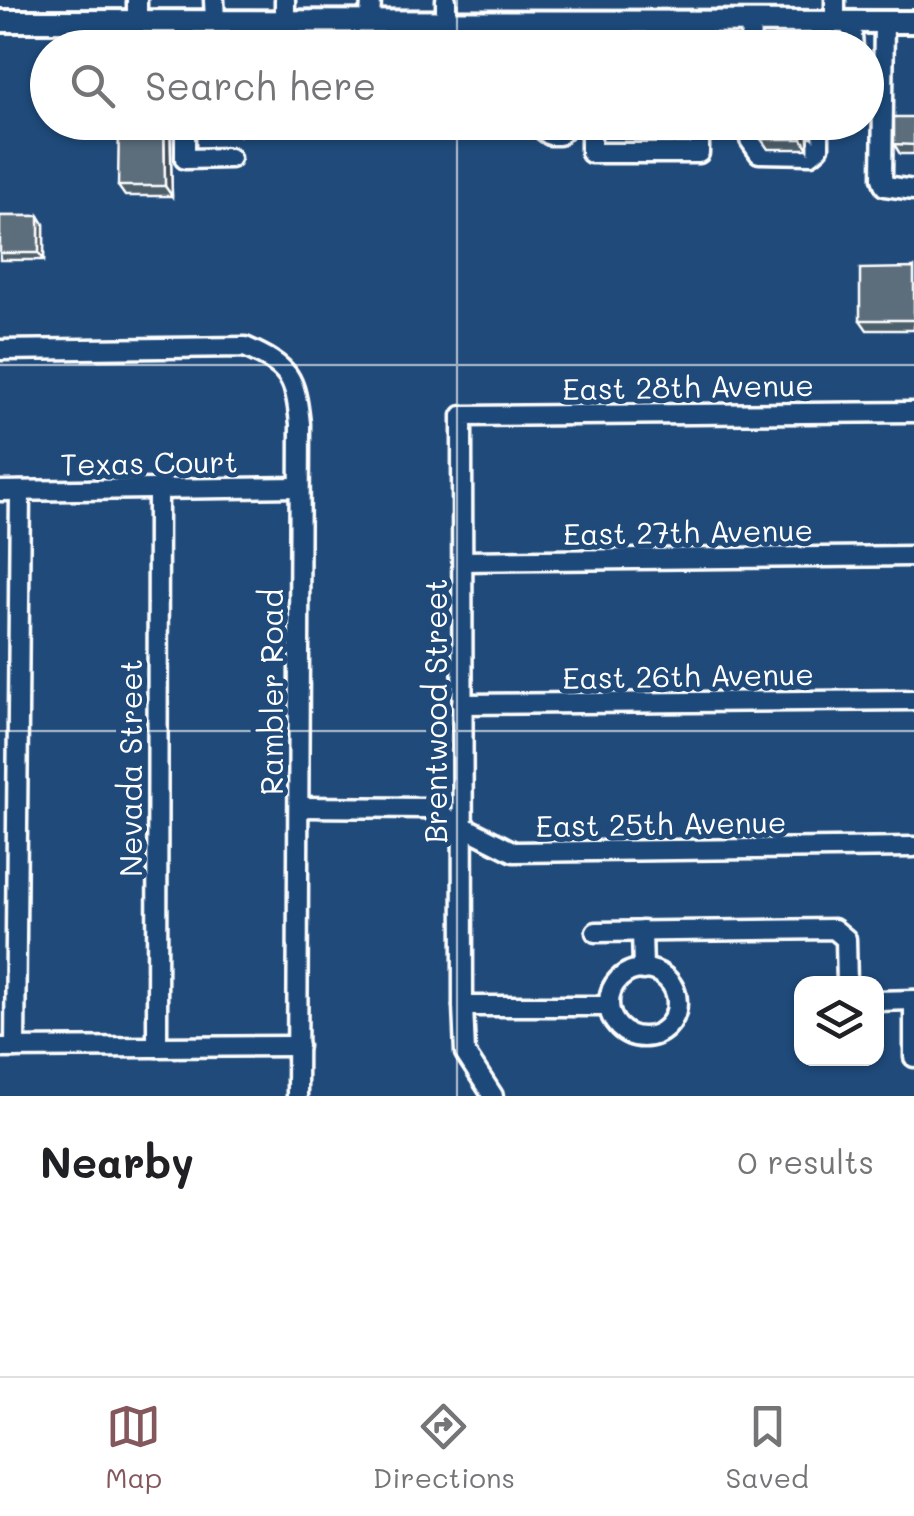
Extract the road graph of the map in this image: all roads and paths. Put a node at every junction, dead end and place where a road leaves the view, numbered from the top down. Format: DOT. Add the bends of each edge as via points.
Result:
graph roads {
  1 [pos="835,0"];
  2 [pos="137,11"];
  3 [pos="215,11"];
  4 [pos="285,11"];
  5 [pos="370,11"];
  6 [pos="446,11"];
  7 [pos="0,21"];
  8 [pos="184,22"];
  9 [pos="590,22"];
  10 [pos="656,22"];
  11 [pos="698,22"];
  12 [pos="750,22"];
  13 [pos="836,22"];
  14 [pos="884,22"];
  15 [pos="914,22"];
  16 [pos="184,30"];
  17 [pos="590,30"];
  18 [pos="656,30"];
  19 [pos="698,30"];
  20 [pos="750,30"];
  21 [pos="832,30"];
  22 [pos="841,30"];
  23 [pos="882,30"];
  24 [pos="185,140"];
  25 [pos="590,140"];
  26 [pos="699,140"];
  27 [pos="750,140"];
  28 [pos="818,140"];
  29 [pos="880,140"];
  30 [pos="230,158"];
  31 [pos="914,190"];
  32 [pos="0,350"];
  33 [pos="914,412"];
  34 [pos="462,416"];
  35 [pos="298,487"];
  36 [pos="158,490"];
  37 [pos="0,491"];
  38 [pos="20,491"];
  39 [pos="914,556"];
  40 [pos="463,561"];
  41 [pos="914,700"];
  42 [pos="462,704"];
  43 [pos="298,807"];
  44 [pos="461,824"];
  45 [pos="914,847"];
  46 [pos="596,932"];
  47 [pos="642,932"];
  48 [pos="643,970"];
  49 [pos="846,976"];
  50 [pos="914,1000"];
  51 [pos="884,1001"];
  52 [pos="462,1006"];
  53 [pos="607,1006"];
  54 [pos="298,1046"];
  55 [pos="157,1047"];
  56 [pos="7,1048"];
  57 [pos="914,1057"];
  58 [pos="296,1096"];
  59 [pos="493,1096"];
  1 -- 13 [label="street"];
  2 -- 7 [label="main road"];
  2 -- 8 [label="main road"];
  3 -- 4 [label="main road"];
  3 -- 8 [label="main road"];
  4 -- 5 [label="main road"];
  5 -- 6 [label="main road"];
  6 -- 9 [label="main road"];
  8 -- 16 [label="street"];
  9 -- 10 [label="main road"];
  9 -- 17 [label="street"];
  10 -- 11 [label="main road"];
  10 -- 18 [label="street"];
  11 -- 12 [label="main road"];
  11 -- 19 [label="street"];
  12 -- 13 [label="main road"];
  12 -- 20 [label="street"];
  13 -- 14 [label="main road"];
  13 -- 21 [label="street"];
  13 -- 22 [label="street"];
  14 -- 15 [label="main road"];
  14 -- 23 [label="street"];
  24 -- 30 [label="street" via="185,159"];
  25 -- 26 [label="street" via="590,153 642,145 699,153"];
  27 -- 28 [label="street" via="759,153 811,154"];
  29 -- 31 [label="street" via="885,186"];
  32 -- 35 [label="street, Rambler Road" via="244,347 276,360 296,386"];
  33 -- 34 [label="street, East 28th Avenue"];
  34 -- 40 [label="street, Brentwood Street"];
  35 -- 36 [label="street, Texas Court"];
  35 -- 43 [label="street, Rambler Road"];
  36 -- 38 [label="street, Texas Court"];
  36 -- 55 [label="street, Nevada Street"];
  37 -- 38 [label="street, Texas Court"];
  38 -- 56 [label="street"];
  39 -- 40 [label="street, East 27th Avenue"];
  40 -- 42 [label="street, Brentwood Street"];
  41 -- 42 [label="street, East 26th Avenue"];
  42 -- 44 [label="street, Brentwood Street"];
  43 -- 44 [label="street, East 25th Avenue" via="427,808"];
  43 -- 54 [label="street, Rambler Road"];
  44 -- 45 [label="street, East 25th Avenue" via="514,852"];
  44 -- 52 [label="street, Brentwood Street"];
  46 -- 47 [label="street"];
  47 -- 48 [label="street"];
  47 -- 49 [label="street" via="834,929 846,940"];
  48 -- 53 [label="street" via="612,986"];
  48 -- 53 [label="street" via="668,979 675,992 667,1029 652,1038 634,1036"];
  50 -- 51 [label="street"];
  50 -- 57 [label="street"];
  52 -- 53 [label="street"];
  52 -- 59 [label="street, Brentwood Street" via="465,1053"];
  54 -- 55 [label="street"];
  54 -- 58 [label="street, Rambler Road"];
  55 -- 56 [label="street"];
}
